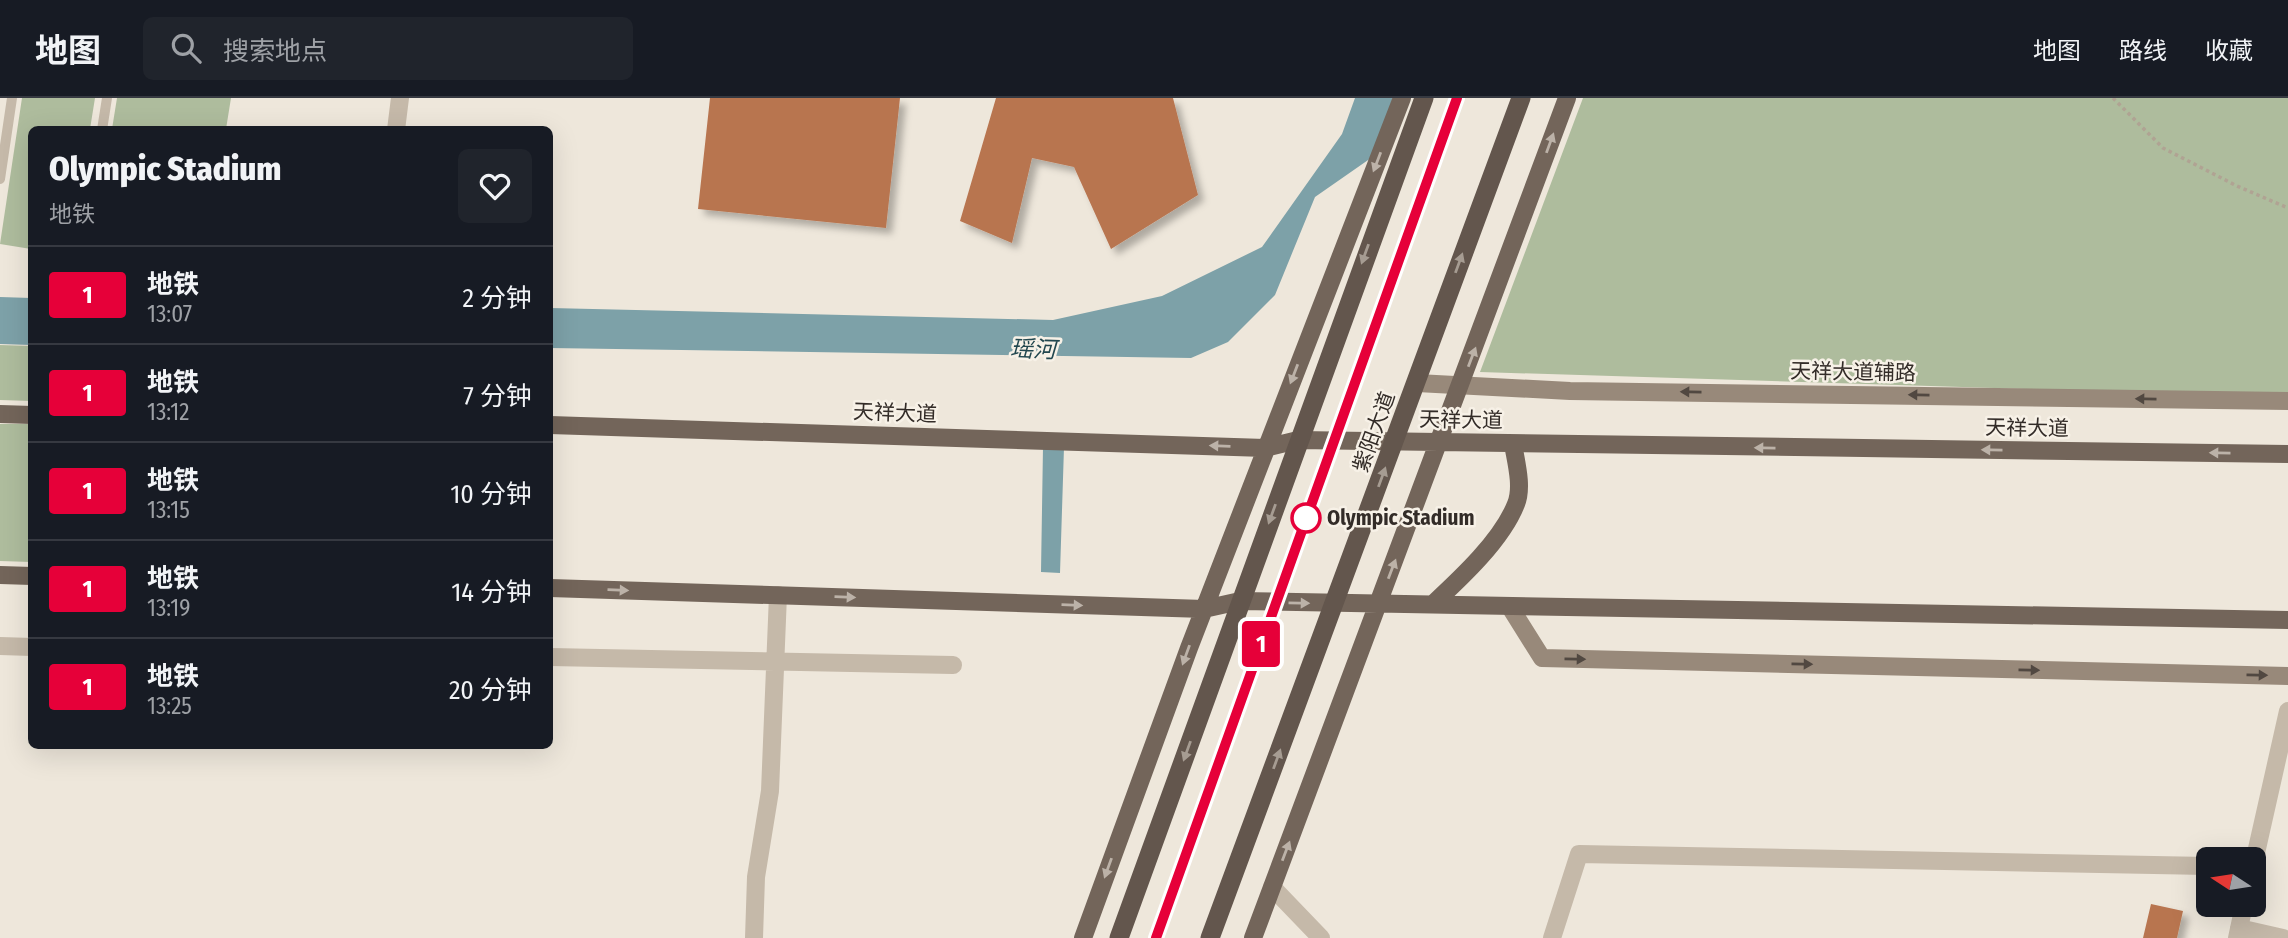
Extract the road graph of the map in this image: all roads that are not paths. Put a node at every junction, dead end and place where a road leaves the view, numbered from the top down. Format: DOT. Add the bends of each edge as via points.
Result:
graph roads {
  1 [pos="12,98"];
  2 [pos="107,98"];
  3 [pos="400,98"];
  4 [pos="1402,98"];
  5 [pos="1424,98"];
  6 [pos="1521,98"];
  7 [pos="1567,98"];
  8 [pos="103,126"];
  9 [pos="396,126"];
  10 [pos="0,179"];
  11 [pos="1417,383"];
  12 [pos="1461,385"];
  13 [pos="2288,401"];
  14 [pos="0,414"];
  15 [pos="28,415"];
  16 [pos="553,425"];
  17 [pos="1298,440"];
  18 [pos="1395,441"];
  19 [pos="1440,442"];
  20 [pos="1513,444"];
  21 [pos="1265,448"];
  22 [pos="2288,454"];
  23 [pos="0,575"];
  24 [pos="28,576"];
  25 [pos="553,588"];
  26 [pos="778,595"];
  27 [pos="1240,601"];
  28 [pos="1335,603"];
  29 [pos="1379,604"];
  30 [pos="1433,604"];
  31 [pos="1510,607"];
  32 [pos="1204,609"];
  33 [pos="2288,620"];
  34 [pos="0,646"];
  35 [pos="28,647"];
  36 [pos="553,657"];
  37 [pos="775,662"];
  38 [pos="953,665"];
  39 [pos="2288,676"];
  40 [pos="2288,711"];
  41 [pos="2257,847"];
  42 [pos="2196,866"];
  43 [pos="1272,887"];
  44 [pos="2238,933"];
  45 [pos="754,938"];
  46 [pos="1083,938"];
  47 [pos="1119,938"];
  48 [pos="1210,938"];
  49 [pos="1253,938"];
  50 [pos="1321,938"];
  51 [pos="1552,938"];
  52 [pos="2283,938"];
  1 -- 10 [label="lane"];
  2 -- 8 [label="lane"];
  3 -- 9 [label="street"];
  4 -- 21 [label="main road, one-way"];
  5 -- 17 [label="highway, one-way"];
  11 -- 6 [label="highway, 紫阳大道, one-way"];
  12 -- 7 [label="main road, one-way"];
  11 -- 12 [label="main road, 天祥大道辅路"];
  11 -- 18 [label="highway, 紫阳大道"];
  13 -- 12 [label="main road, 天祥大道辅路, one-way" via="1583,391"];
  12 -- 19 [label="main road"];
  14 -- 15 [label="main road"];
  21 -- 16 [label="main road, 天祥大道, one-way"];
  17 -- 18 [label="main road, 天祥大道"];
  17 -- 21 [label="main road, 天祥大道"];
  17 -- 27 [label="highway, one-way"];
  18 -- 19 [label="main road, 天祥大道"];
  28 -- 18 [label="highway, 紫阳大道, one-way"];
  19 -- 20 [label="main road, 天祥大道"];
  29 -- 19 [label="main road, one-way"];
  22 -- 20 [label="main road, 天祥大道, one-way"];
  20 -- 30 [label="main road" via="1517,503 1486,551"];
  21 -- 32 [label="main road"];
  23 -- 24 [label="main road"];
  25 -- 26 [label="main road, one-way"];
  26 -- 32 [label="main road, one-way"];
  26 -- 37 [label="street"];
  27 -- 28 [label="main road, one-way"];
  27 -- 32 [label="main road"];
  27 -- 47 [label="highway, one-way"];
  28 -- 29 [label="main road"];
  48 -- 28 [label="highway, 紫阳大道, one-way"];
  29 -- 30 [label="main road"];
  43 -- 29 [label="main road, one-way"];
  30 -- 31 [label="main road"];
  31 -- 33 [label="main road"];
  31 -- 39 [label="main road, one-way" via="1542,658"];
  32 -- 46 [label="main road, one-way"];
  34 -- 35 [label="street"];
  36 -- 37 [label="street"];
  37 -- 38 [label="street"];
  37 -- 45 [label="street" via="771,791 756,877"];
  40 -- 41 [label="street"];
  42 -- 51 [label="street" via="1579,854"];
  43 -- 49 [label="main road"];
  43 -- 50 [label="street"];
  44 -- 52 [label="street"];
}
